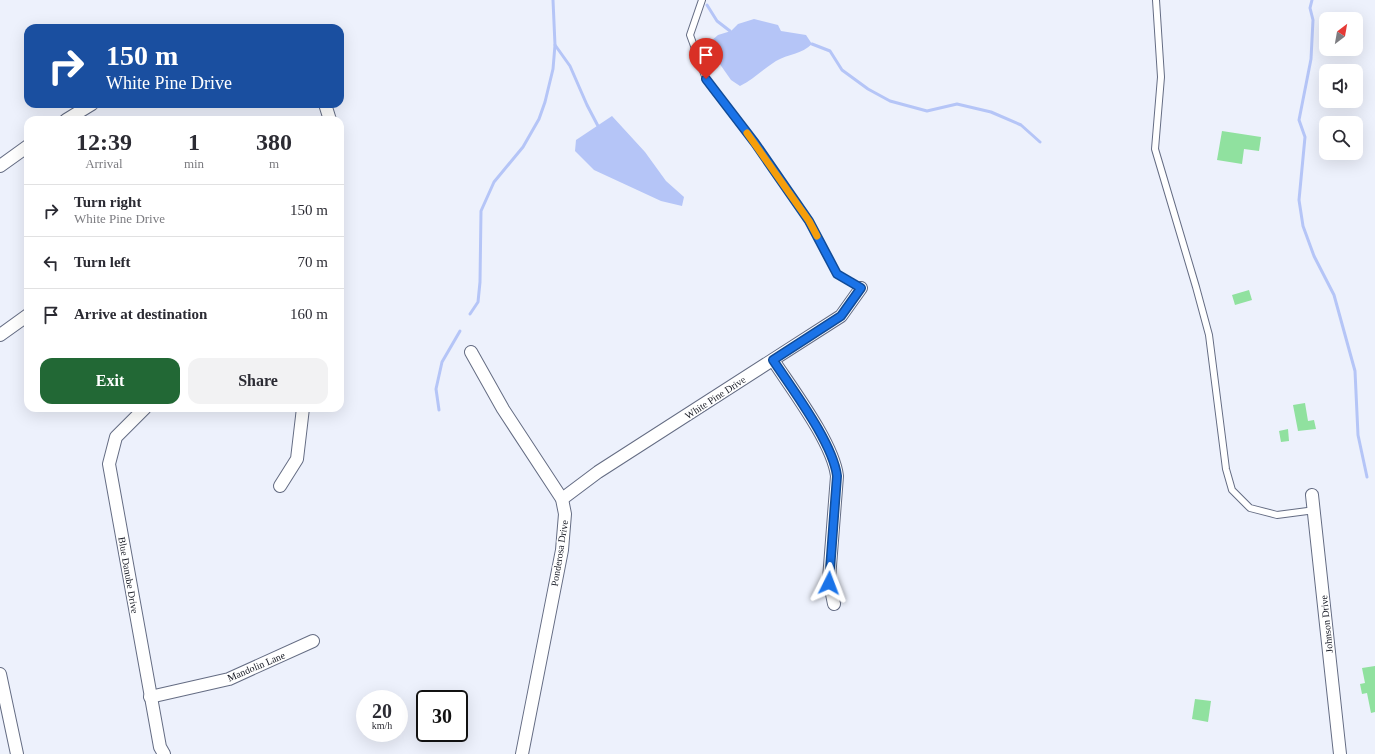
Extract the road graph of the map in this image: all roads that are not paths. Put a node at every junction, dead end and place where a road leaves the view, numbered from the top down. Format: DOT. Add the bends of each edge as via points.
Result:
graph roads {
  1 [pos="702,0"];
  2 [pos="1156,0"];
  3 [pos="86,108"];
  4 [pos="72,116"];
  5 [pos="24,149"];
  6 [pos="0,166"];
  7 [pos="861,288"];
  8 [pos="24,318"];
  9 [pos="0,335"];
  10 [pos="471,352"];
  11 [pos="773,360"];
  12 [pos="141,412"];
  13 [pos="303,412"];
  14 [pos="280,486"];
  15 [pos="1312,495"];
  16 [pos="562,499"];
  17 [pos="1314,510"];
  18 [pos="834,604"];
  19 [pos="313,641"];
  20 [pos="0,674"];
  21 [pos="150,696"];
  22 [pos="17,754"];
  23 [pos="164,754"];
  24 [pos="522,754"];
  25 [pos="1340,754"];
  1 -- 7 [label="lane" via="690,36 706,79 755,143 809,221 837,274"];
  2 -- 17 [label="lane" via="1161,77 1155,149 1209,335 1226,469 1232,490 1250,508 1277,515"];
  3 -- 4 [label="street"];
  5 -- 6 [label="street"];
  7 -- 11 [label="street, White Pine Drive" via="841,316"];
  8 -- 9 [label="street"];
  10 -- 16 [label="street, Ponderosa Drive" via="503,409"];
  11 -- 16 [label="street, White Pine Drive" via="598,472"];
  11 -- 18 [label="street" via="822,436 836,464 829,579"];
  12 -- 21 [label="street, Blue Danube Drive" via="116,437 109,464"];
  13 -- 14 [label="street" via="297,459"];
  15 -- 17 [label="street, Johnson Drive"];
  16 -- 24 [label="street, Ponderosa Drive" via="565,514 562,550"];
  17 -- 25 [label="street, Johnson Drive"];
  19 -- 21 [label="street, Mandolin Lane" via="229,679"];
  20 -- 22 [label="street"];
  21 -- 23 [label="street, Blue Danube Drive" via="160,747"];
}
